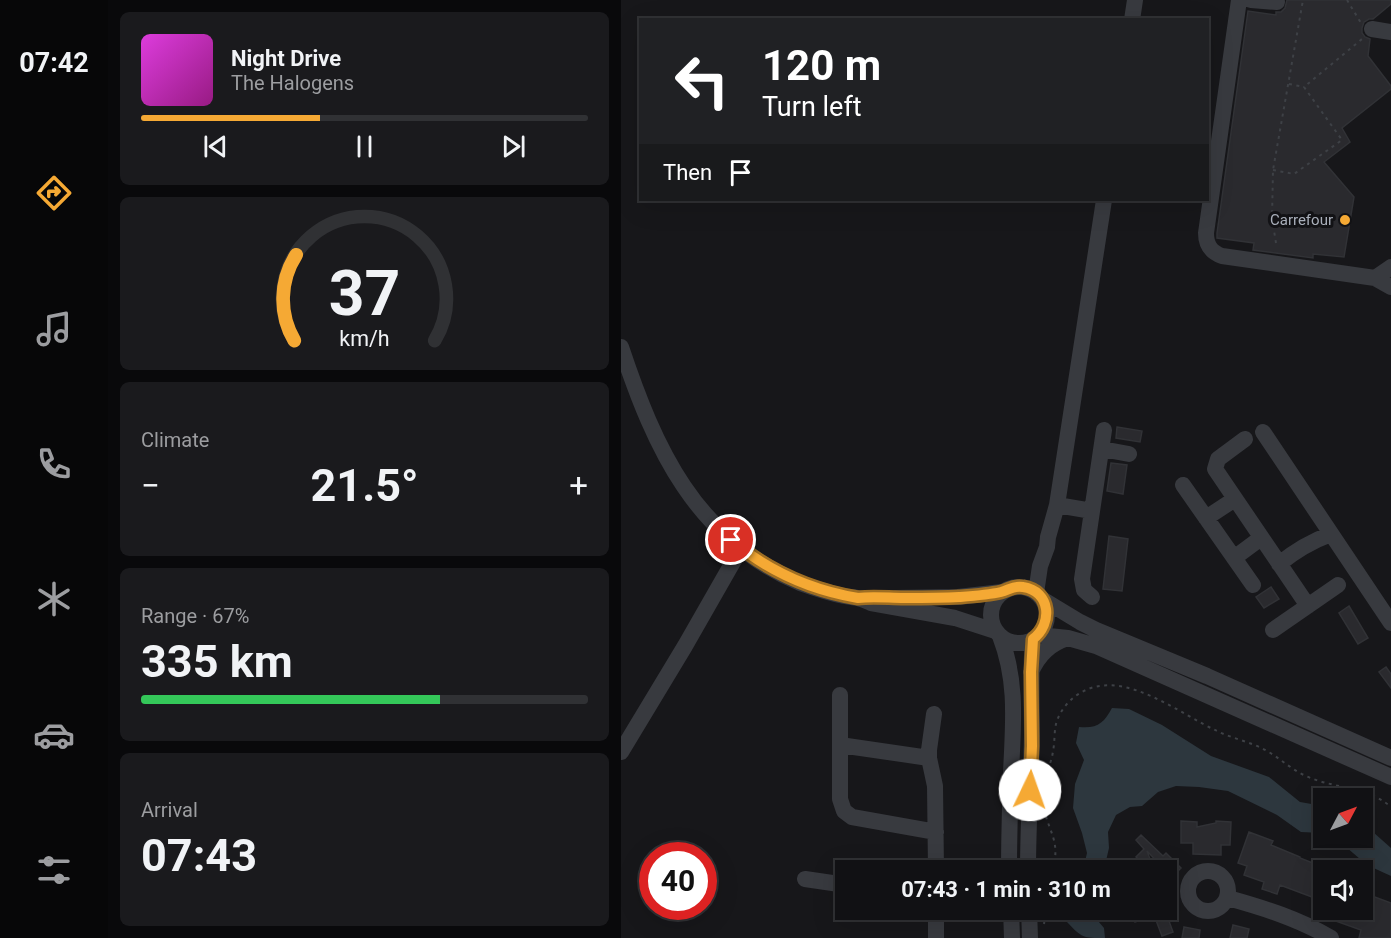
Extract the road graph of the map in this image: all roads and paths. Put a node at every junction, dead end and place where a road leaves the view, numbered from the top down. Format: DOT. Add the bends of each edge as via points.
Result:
graph roads {
  1 [pos="1135,0"];
  2 [pos="1239,0"];
  3 [pos="1251,0"];
  4 [pos="1303,0"];
  5 [pos="1347,0"];
  6 [pos="1277,2"];
  7 [pos="1132,18"];
  8 [pos="1367,29"];
  9 [pos="1391,32"];
  10 [pos="1288,84"];
  11 [pos="1304,87"];
  12 [pos="1273,170"];
  13 [pos="1104,201"];
  14 [pos="1276,243"];
  15 [pos="1391,267"];
  16 [pos="1375,278"];
  17 [pos="1391,287"];
  18 [pos="621,347"];
  19 [pos="1104,430"];
  20 [pos="1263,432"];
  21 [pos="1245,439"];
  22 [pos="1102,449"];
  23 [pos="1129,454"];
  24 [pos="1183,485"];
  25 [pos="1235,499"];
  26 [pos="1057,505"];
  27 [pos="1092,512"];
  28 [pos="1206,518"];
  29 [pos="1332,534"];
  30 [pos="1261,538"];
  31 [pos="741,548"];
  32 [pos="1234,558"];
  33 [pos="1279,564"];
  34 [pos="1253,585"];
  35 [pos="1338,585"];
  36 [pos="1002,592"];
  37 [pos="1039,596"];
  38 [pos="1092,597"];
  39 [pos="858,598"];
  40 [pos="1308,606"];
  41 [pos="1391,622"];
  42 [pos="1273,630"];
  43 [pos="998,633"];
  44 [pos="1036,637"];
  45 [pos="1068,638"];
  46 [pos="1031,672"];
  47 [pos="840,695"];
  48 [pos="935,714"];
  49 [pos="840,745"];
  50 [pos="621,751"];
  51 [pos="929,758"];
  52 [pos="1391,758"];
  53 [pos="1391,777"];
  54 [pos="1043,786"];
  55 [pos="1043,805"];
  56 [pos="1391,807"];
  57 [pos="936,832"];
  58 [pos="936,860"];
  59 [pos="1009,860"];
  60 [pos="1028,860"];
  61 [pos="1056,860"];
  62 [pos="805,879"];
  63 [pos="835,883"];
  64 [pos="1228,898"];
  65 [pos="936,920"];
  66 [pos="1011,920"];
  67 [pos="1029,920"];
  68 [pos="936,938"];
  69 [pos="1012,938"];
  70 [pos="1030,938"];
  71 [pos="1331,938"];
  1 -- 7 [label="street"];
  2 -- 16 [label="street" via="1206,233 1208,245 1222,256"];
  3 -- 6 [label="street"];
  4 -- 10 [label="path"];
  5 -- 8 [label="path"];
  8 -- 9 [label="street"];
  8 -- 11 [label="path"];
  10 -- 11 [label="path"];
  10 -- 12 [label="path"];
  11 -- 12 [label="path" via="1342,140 1294,174"];
  12 -- 14 [label="path"];
  13 -- 26 [label="street"];
  15 -- 16 [label="street"];
  16 -- 17 [label="street"];
  18 -- 31 [label="street" via="644,410 678,479 709,520"];
  19 -- 22 [label="street"];
  20 -- 29 [label="street"];
  21 -- 25 [label="street" via="1215,465"];
  22 -- 23 [label="street"];
  22 -- 27 [label="street"];
  24 -- 28 [label="street"];
  25 -- 28 [label="street"];
  25 -- 30 [label="street"];
  26 -- 27 [label="street"];
  26 -- 37 [label="street" via="1040,566"];
  27 -- 38 [label="street" via="1082,585"];
  28 -- 32 [label="street"];
  29 -- 33 [label="street" via="1309,543"];
  29 -- 41 [label="street"];
  30 -- 32 [label="street"];
  30 -- 33 [label="street"];
  31 -- 39 [label="street" via="802,584"];
  31 -- 50 [label="street"];
  32 -- 34 [label="street"];
  33 -- 40 [label="street"];
  35 -- 40 [label="street"];
  36 -- 37 [label="street" via="1015,586"];
  36 -- 39 [label="street" via="959,597"];
  36 -- 43 [label="street" via="991,610 992,624"];
  37 -- 44 [label="street" via="1047,618"];
  37 -- 52 [label="street" via="1097,630"];
  39 -- 43 [label="street" via="955,618"];
  40 -- 42 [label="street"];
  43 -- 44 [label="street" via="1016,643"];
  43 -- 59 [label="street" via="1010,668 1014,702"];
  44 -- 45 [label="street"];
  44 -- 46 [label="street"];
  45 -- 46 [label="street" via="1041,654"];
  45 -- 53 [label="street" via="1096,646"];
  46 -- 60 [label="street"];
  47 -- 49 [label="street"];
  48 -- 51 [label="street"];
  49 -- 51 [label="street"];
  49 -- 57 [label="street" via="840,799 844,811 852,817"];
  51 -- 57 [label="street" via="935,781"];
  54 -- 56 [label="path" via="1056,724 1067,704 1086,690 1110,686 1149,695 1202,724 1267,751 1304,776 1364,792"];
  55 -- 61 [label="path" via="1055,840"];
  57 -- 58 [label="street"];
  62 -- 63 [label="street"];
  64 -- 71 [label="street" via="1301,922"];
  65 -- 68 [label="street"];
  66 -- 69 [label="street"];
  67 -- 70 [label="street"];
}
